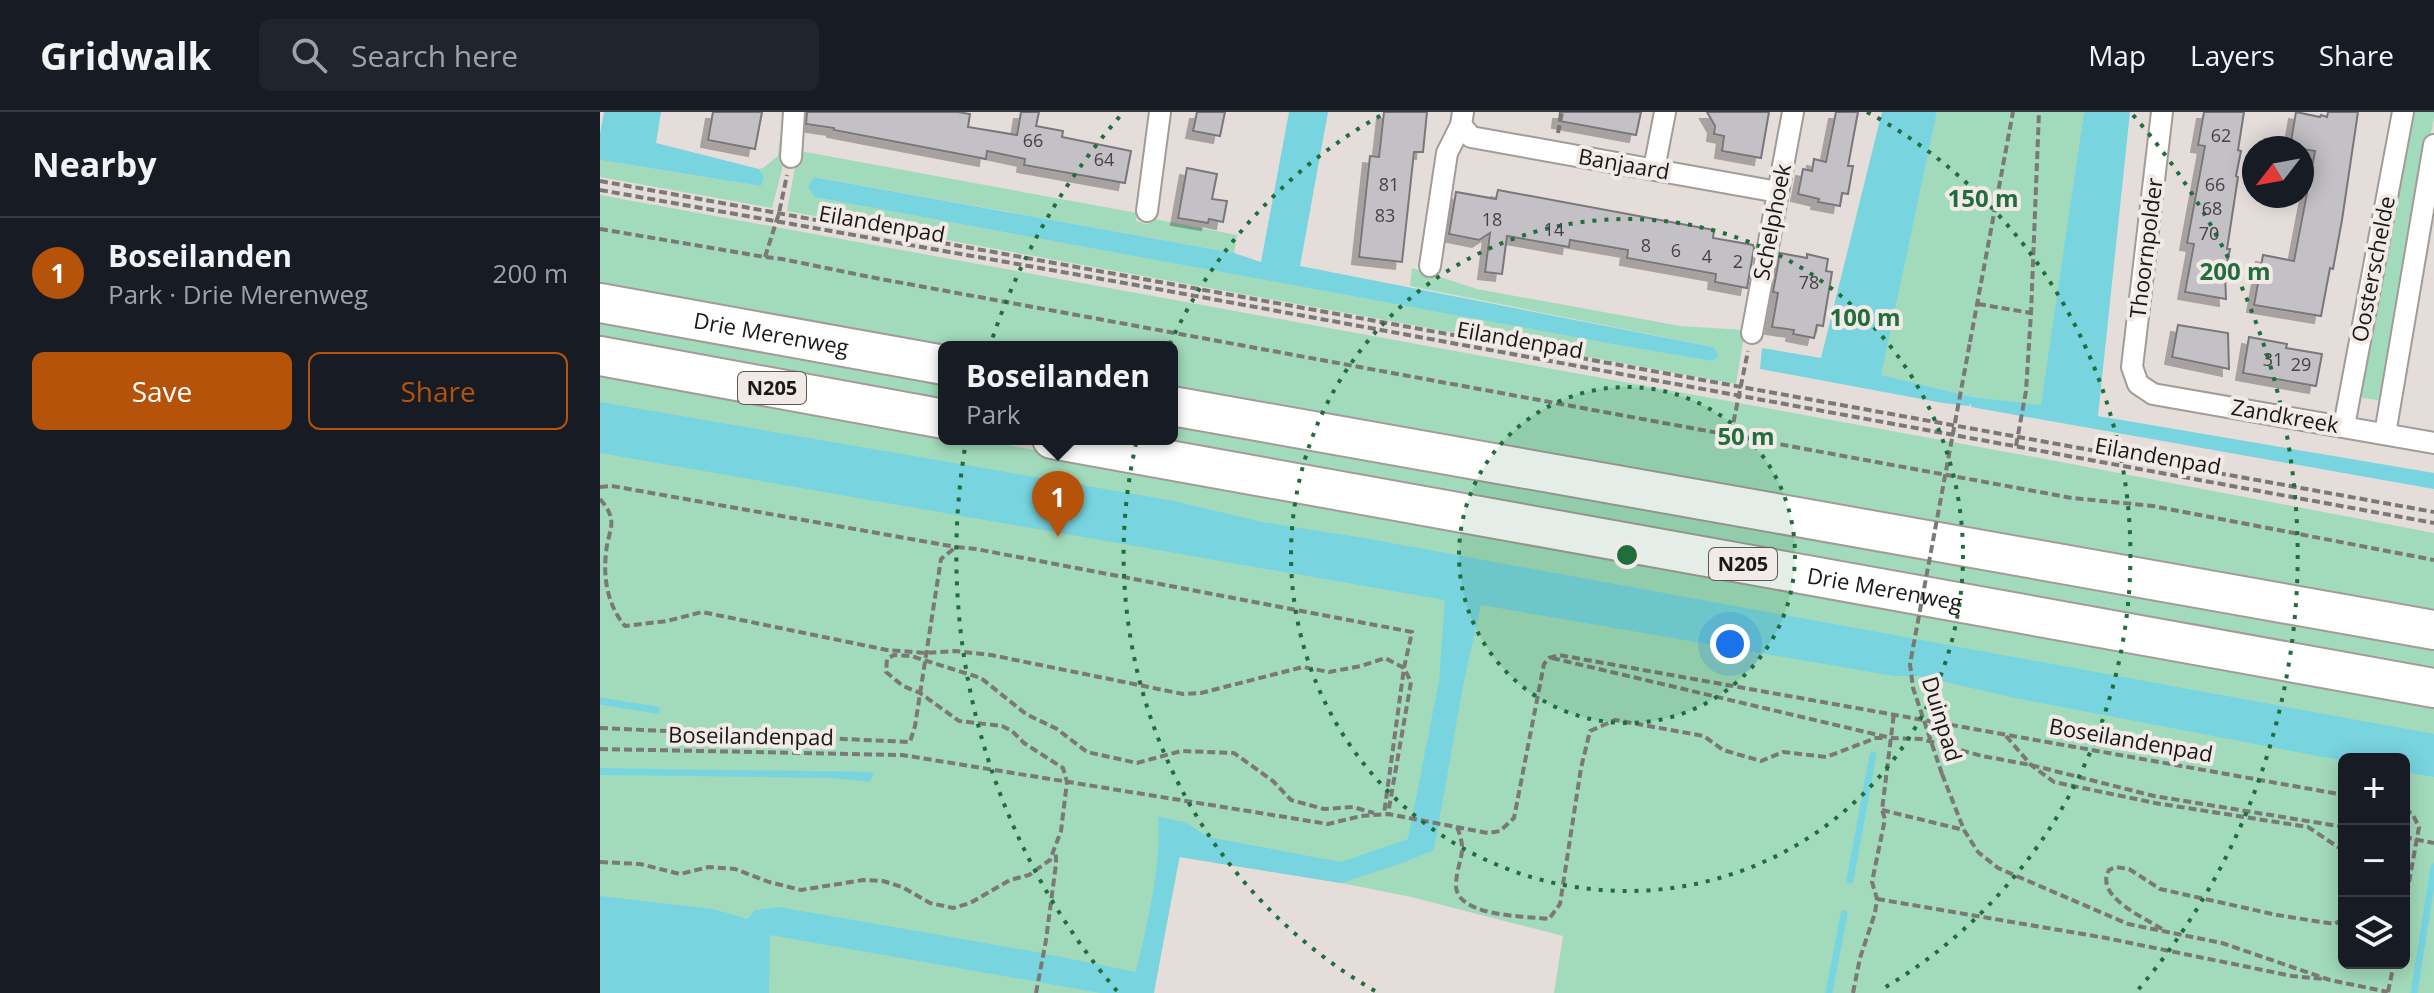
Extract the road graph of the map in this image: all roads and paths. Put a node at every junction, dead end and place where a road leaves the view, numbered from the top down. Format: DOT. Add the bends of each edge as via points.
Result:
graph roads {
  1 [pos="794,112"];
  2 [pos="1160,112"];
  3 [pos="1665,112"];
  4 [pos="1793,112"];
  5 [pos="2013,112"];
  6 [pos="2039,112"];
  7 [pos="2162,112"];
  8 [pos="2403,112"];
  9 [pos="1465,125"];
  10 [pos="2434,145"];
  11 [pos="791,157"];
  12 [pos="1654,169"];
  13 [pos="600,181"];
  14 [pos="600,190"];
  15 [pos="1778,192"];
  16 [pos="1147,211"];
  17 [pos="779,213"];
  18 [pos="777,222"];
  19 [pos="600,229"];
  20 [pos="765,257"];
  21 [pos="1430,266"];
  22 [pos="600,303"];
  23 [pos="1978,304"];
  24 [pos="2031,313"];
  25 [pos="1752,333"];
  26 [pos="600,356"];
  27 [pos="938,364"];
  28 [pos="2138,384"];
  29 [pos="1742,388"];
  30 [pos="1740,397"];
  31 [pos="1178,407"];
  32 [pos="938,418"];
  33 [pos="2344,426"];
  34 [pos="1731,434"];
  35 [pos="2385,434"];
  36 [pos="2018,436"];
  37 [pos="2434,443"];
  38 [pos="1085,445"];
  39 [pos="2016,446"];
  40 [pos="600,487"];
  41 [pos="600,499"];
  42 [pos="2434,512"];
  43 [pos="2434,523"];
  44 [pos="956,547"];
  45 [pos="2434,560"];
  46 [pos="2434,630"];
  47 [pos="926,653"];
  48 [pos="1549,658"];
  49 [pos="925,660"];
  50 [pos="1404,668"];
  51 [pos="2434,688"];
  52 [pos="920,693"];
  53 [pos="1894,713"];
  54 [pos="600,728"];
  55 [pos="2004,734"];
  56 [pos="1891,738"];
  57 [pos="600,749"];
  58 [pos="2031,765"];
  59 [pos="1067,782"];
  60 [pos="2338,794"];
  61 [pos="1882,810"];
  62 [pos="2410,812"];
  63 [pos="1386,814"];
  64 [pos="1376,815"];
  65 [pos="2338,826"];
  66 [pos="1454,827"];
  67 [pos="1964,830"];
  68 [pos="2410,838"];
  69 [pos="2418,839"];
  70 [pos="2434,843"];
  71 [pos="2338,847"];
  72 [pos="1055,851"];
  73 [pos="600,862"];
  74 [pos="2407,897"];
  75 [pos="1877,899"];
  76 [pos="2338,922"];
  77 [pos="2164,930"];
  78 [pos="2393,969"];
  79 [pos="2330,980"];
  80 [pos="2388,992"];
  81 [pos="1036,993"];
  82 [pos="1853,993"];
  1 -- 11 [label="street"];
  2 -- 16 [label="street"];
  3 -- 12 [label="street"];
  4 -- 15 [label="street, Schelphoek"];
  5 -- 23 [label="path, Duinpad"];
  6 -- 24 [label="path"];
  7 -- 28 [label="street, Thoornpolder" via="2132,367"];
  8 -- 33 [label="street, Oosterschelde"];
  9 -- 12 [label="street, Banjaard"];
  9 -- 21 [label="street" via="1447,153"];
  10 -- 35 [label="street, Oosterschelde"];
  11 -- 17 [label="path"];
  12 -- 15 [label="street, Banjaard"];
  13 -- 17 [label="path"];
  14 -- 18 [label="path, Eilandenpad"];
  15 -- 25 [label="street, Schelphoek"];
  17 -- 18 [label="path"];
  17 -- 29 [label="path"];
  18 -- 20 [label="path"];
  18 -- 30 [label="path, Eilandenpad"];
  19 -- 20 [label="path"];
  20 -- 34 [label="path"];
  22 -- 27 [label="highway, Drie Merenweg / N205"];
  23 -- 24 [label="path"];
  23 -- 67 [label="path, Duinpad, bridge" via="1910,664 1913,688"];
  24 -- 36 [label="path"];
  25 -- 29 [label="path"];
  26 -- 32 [label="highway, N205"];
  28 -- 33 [label="street, Zandkreek" via="2153,394"];
  29 -- 30 [label="path"];
  29 -- 36 [label="path"];
  30 -- 34 [label="path"];
  30 -- 39 [label="path, Eilandenpad"];
  31 -- 46 [label="highway"];
  33 -- 35 [label="street, Zandkreek"];
  34 -- 45 [label="path"];
  35 -- 37 [label="street, Zandkreek"];
  36 -- 39 [label="path"];
  36 -- 42 [label="path"];
  38 -- 51 [label="highway, Drie Merenweg / N205"];
  39 -- 43 [label="path, Eilandenpad"];
  40 -- 44 [label="path"];
  41 -- 47 [label="path" via="612,517 607,587 625,626 702,612 887,650"];
  44 -- 47 [label="path" via="941,559"];
  44 -- 50 [label="path" via="1412,632"];
  47 -- 49 [label="path"];
  47 -- 50 [label="path" via="991,655 1183,694 1303,667 1329,672 1385,658"];
  48 -- 53 [label="path, Boseilandenpad" via="1559,655"];
  48 -- 56 [label="path"];
  48 -- 66 [label="path" via="1542,671 1514,818 1500,831 1488,833"];
  49 -- 52 [label="path"];
  49 -- 52 [label="path" via="894,655 887,659 886,672"];
  49 -- 64 [label="path" via="981,678 1087,752 1137,763 1181,751 1234,753 1291,800"];
  50 -- 63 [label="path"];
  50 -- 63 [label="path" via="1411,682"];
  52 -- 54 [label="path" via="910,742"];
  52 -- 59 [label="path" via="959,721 1012,731 1059,764"];
  53 -- 55 [label="path, Boseilandenpad"];
  53 -- 56 [label="path"];
  55 -- 58 [label="path"];
  55 -- 60 [label="path, Boseilandenpad"];
  56 -- 58 [label="path" via="1921,739"];
  56 -- 61 [label="path"];
  56 -- 66 [label="path" via="1876,738 1826,757 1783,752 1761,761 1723,750 1704,736 1615,720 1590,731 1560,904 1549,919 1484,911 1463,903 1456,884 1463,851"];
  57 -- 59 [label="path, Boseilandenpad" via="902,755"];
  58 -- 65 [label="path" via="2154,796"];
  58 -- 71 [label="path" via="2054,782 2308,827"];
  59 -- 64 [label="path, Boseilandenpad" via="1328,824"];
  59 -- 72 [label="path"];
  61 -- 67 [label="path"];
  61 -- 75 [label="path" via="1885,819 1872,882"];
  62 -- 69 [label="path" via="2419,827"];
  63 -- 64 [label="path"];
  63 -- 66 [label="path"];
  67 -- 77 [label="path, Duinpad" via="1978,852 1998,868 2128,924"];
  68 -- 69 [label="path"];
  69 -- 70 [label="path"];
  69 -- 74 [label="path"];
  72 -- 73 [label="path" via="1029,875 953,908 883,881 801,890 735,869 709,867 680,874"];
  72 -- 81 [label="path"];
  75 -- 79 [label="path"];
  75 -- 82 [label="path"];
  76 -- 77 [label="path" via="2277,915 2160,889 2129,869 2109,870 2106,885 2114,898"];
  77 -- 79 [label="path, Duinpad" via="2222,943"];
  78 -- 80 [label="path"];
  79 -- 80 [label="path, Duinpad"];
}
